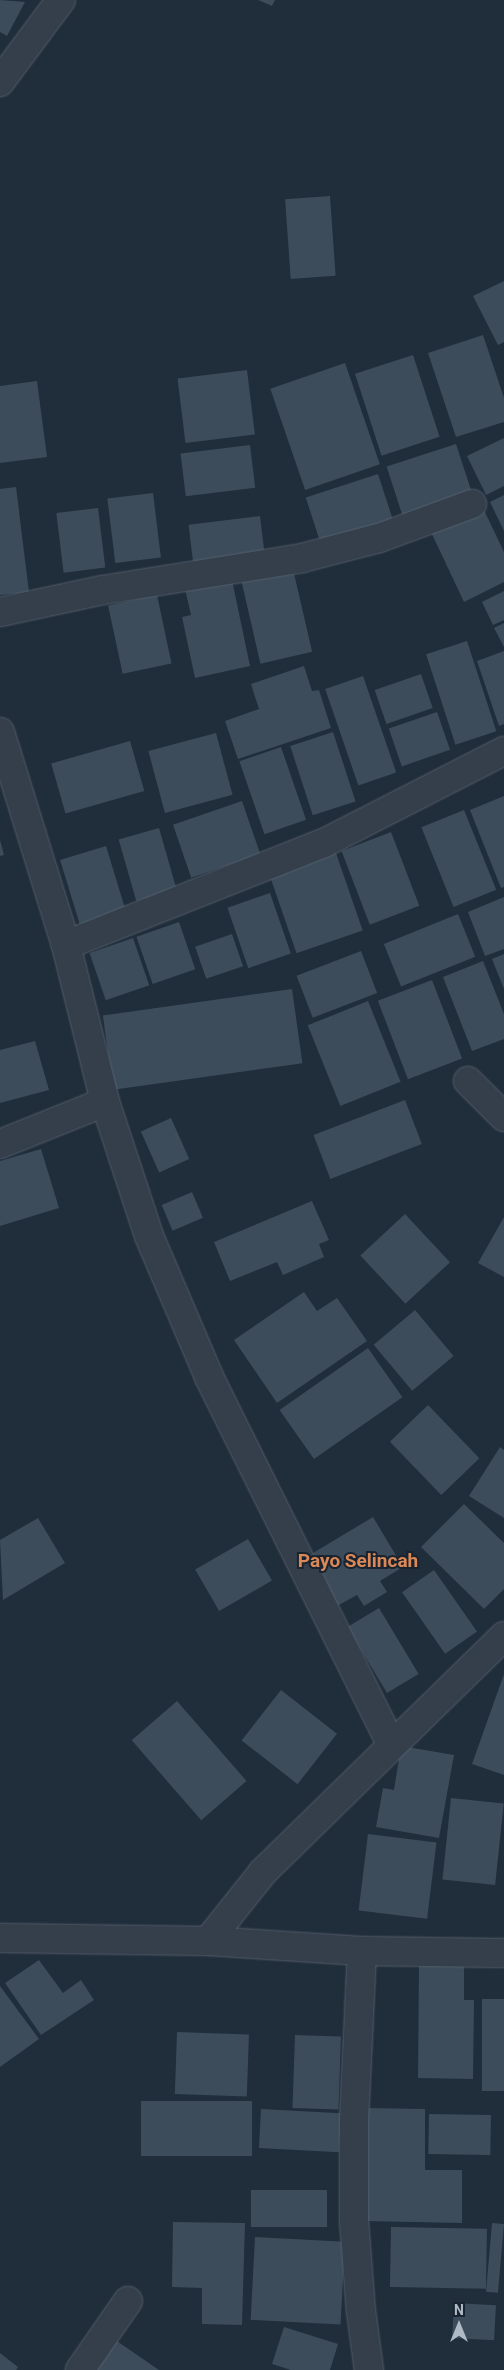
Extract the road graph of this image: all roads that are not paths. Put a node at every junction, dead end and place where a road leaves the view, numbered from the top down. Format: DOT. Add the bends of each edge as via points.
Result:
graph roads {
  1 [pos="61,0"];
  2 [pos="0,82"];
  3 [pos="472,504"];
  4 [pos="0,612"];
  5 [pos="0,732"];
  6 [pos="504,751"];
  7 [pos="66,945"];
  8 [pos="468,1081"];
  9 [pos="105,1102"];
  10 [pos="504,1117"];
  11 [pos="0,1144"];
  12 [pos="504,1636"];
  13 [pos="391,1743"];
  14 [pos="0,1938"];
  15 [pos="208,1941"];
  16 [pos="362,1951"];
  17 [pos="504,1953"];
  18 [pos="128,2301"];
  19 [pos="80,2370"];
  20 [pos="369,2370"];
  1 -- 2 [label="street"];
  3 -- 4 [label="street" via="379,538 302,558 103,590"];
  5 -- 7 [label="street"];
  6 -- 7 [label="street" via="324,843"];
  7 -- 9 [label="street"];
  8 -- 10 [label="street"];
  9 -- 11 [label="street"];
  9 -- 13 [label="street" via="149,1236 209,1377"];
  12 -- 13 [label="street"];
  13 -- 15 [label="street" via="263,1872"];
  14 -- 15 [label="street"];
  15 -- 16 [label="street"];
  16 -- 17 [label="street"];
  16 -- 20 [label="street" via="354,2123 354,2221"];
  18 -- 19 [label="street"];
}
